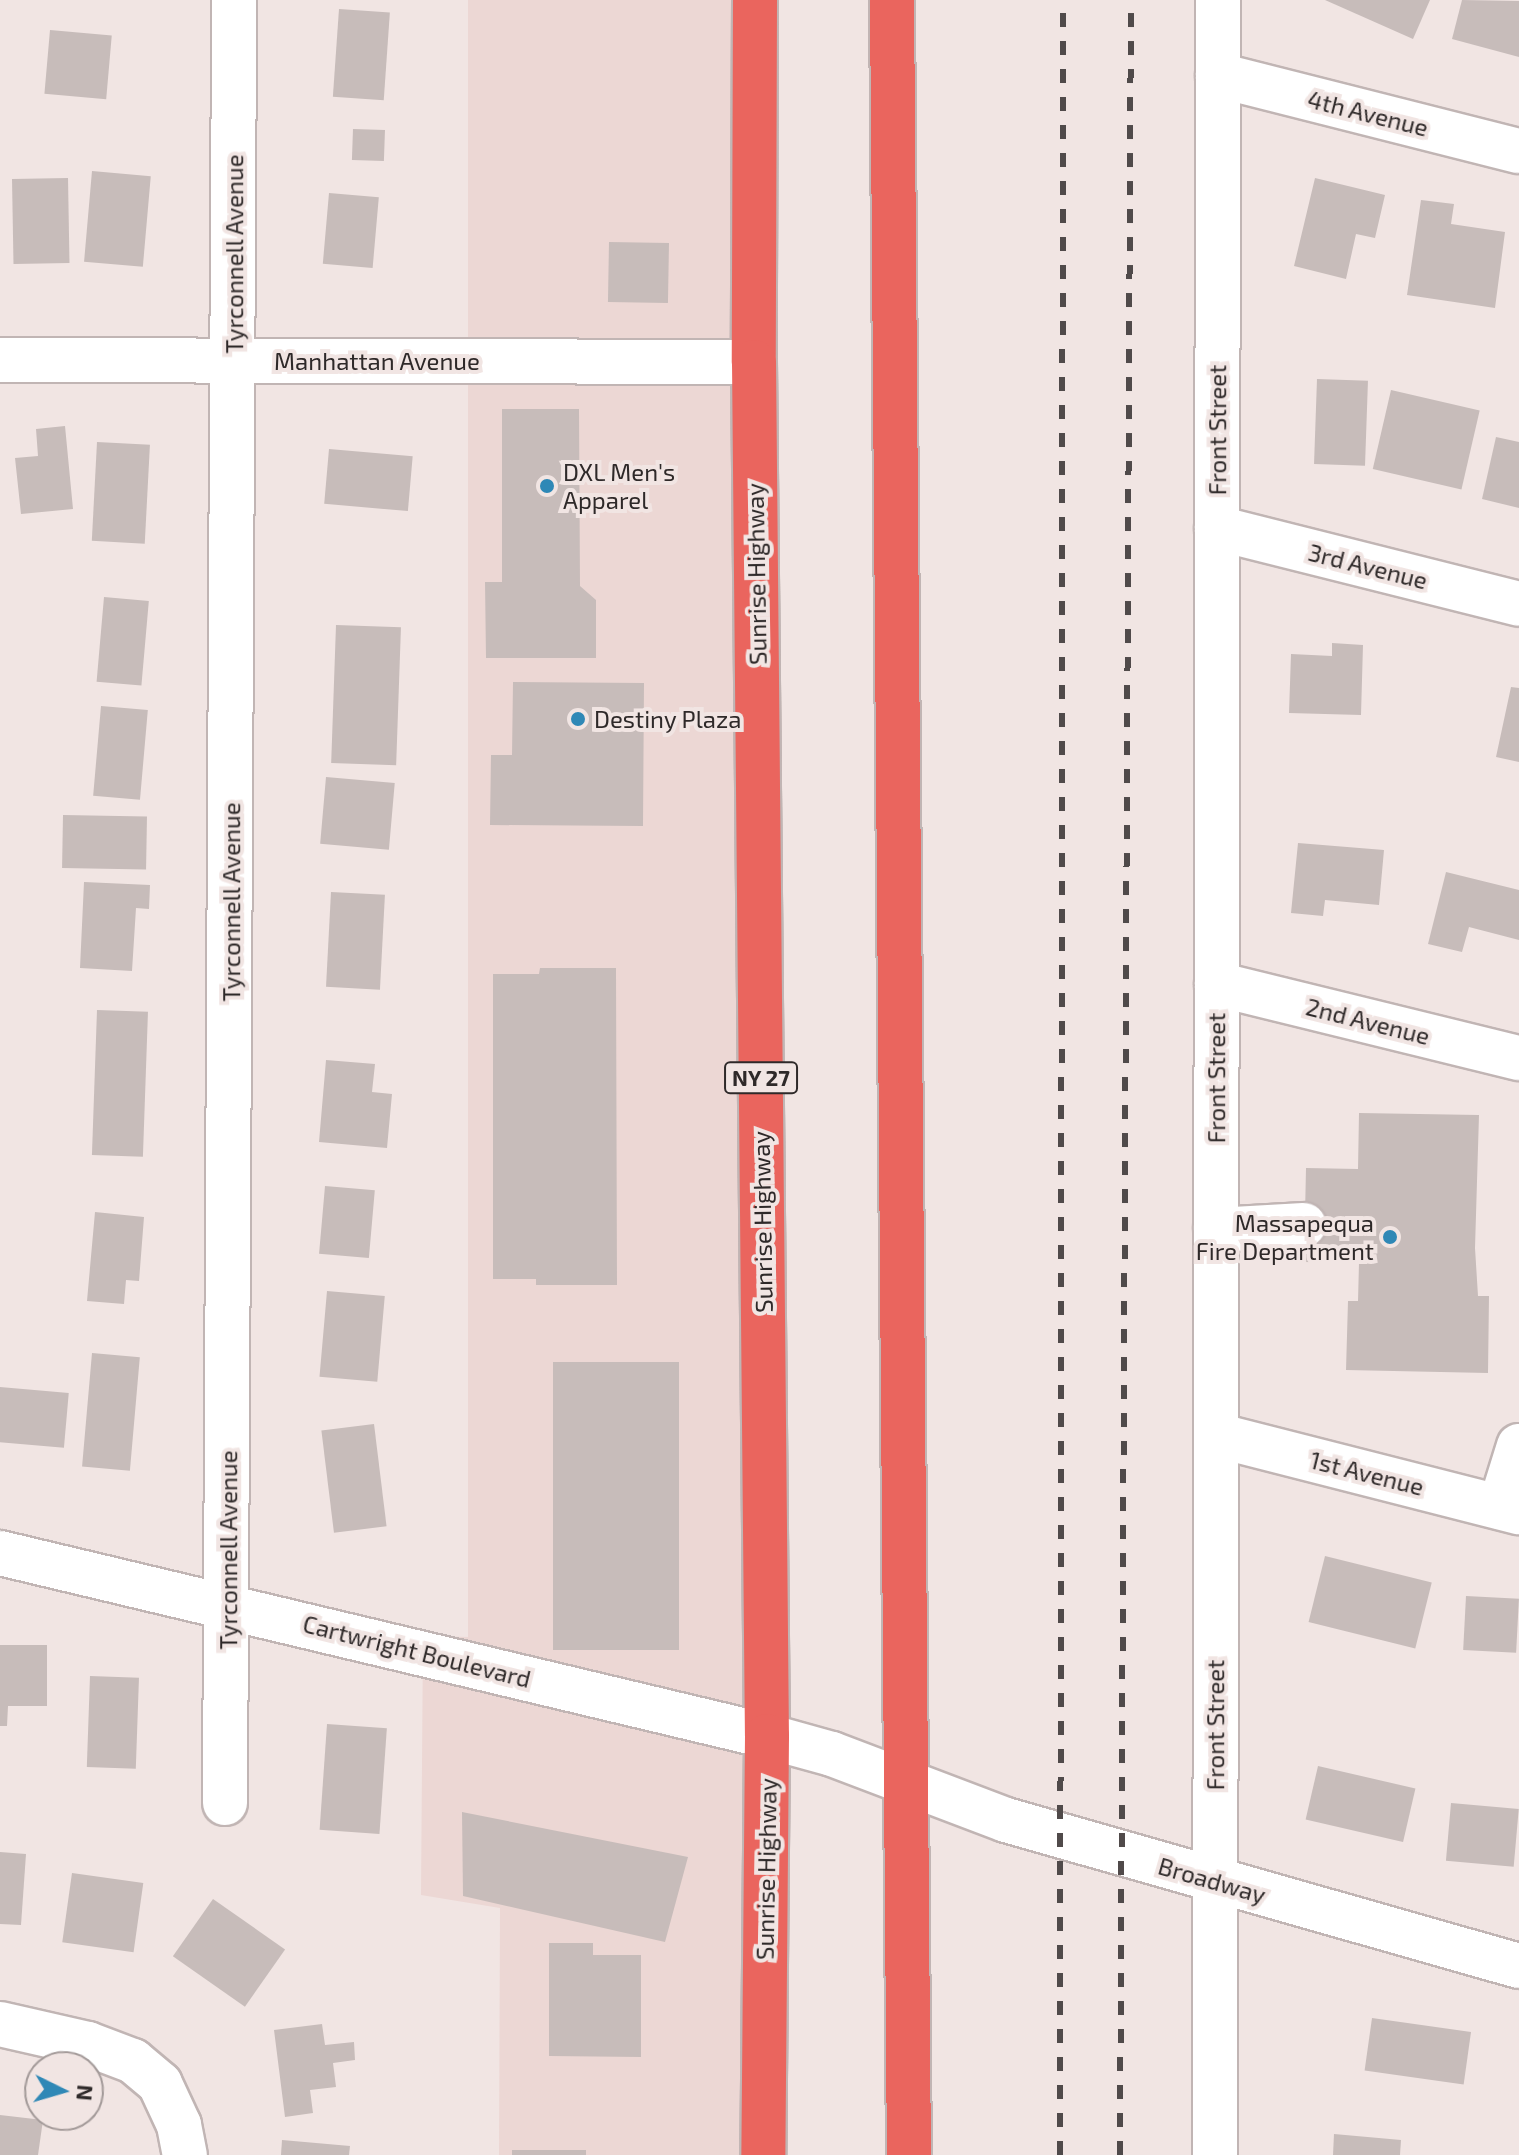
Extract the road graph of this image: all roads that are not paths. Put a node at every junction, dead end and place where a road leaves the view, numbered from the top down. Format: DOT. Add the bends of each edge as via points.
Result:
graph roads {
  1 [pos="234,0"];
  2 [pos="755,0"];
  3 [pos="892,0"];
  4 [pos="1218,0"];
  5 [pos="1218,75"];
  6 [pos="1519,151"];
  7 [pos="0,360"];
  8 [pos="233,361"];
  9 [pos="754,362"];
  10 [pos="1217,528"];
  11 [pos="1519,604"];
  12 [pos="1217,984"];
  13 [pos="1519,1058"];
  14 [pos="1304,1225"];
  15 [pos="1216,1230"];
  16 [pos="1216,1435"];
  17 [pos="1519,1446"];
  18 [pos="1510,1509"];
  19 [pos="0,1553"];
  20 [pos="229,1605"];
  21 [pos="767,1736"];
  22 [pos="832,1754"];
  23 [pos="909,1784"];
  24 [pos="225,1803"];
  25 [pos="1215,1881"];
  26 [pos="1519,1966"];
  27 [pos="0,2024"];
  28 [pos="185,2155"];
  29 [pos="763,2155"];
  30 [pos="909,2155"];
  31 [pos="1215,2155"];
  1 -- 8 [label="street, Tyrconnell Avenue"];
  2 -- 9 [label="highway, Sunrise Highway / NY 27"];
  3 -- 23 [label="highway"];
  4 -- 5 [label="street, Front Street"];
  5 -- 6 [label="street, 4th Avenue"];
  5 -- 10 [label="street, Front Street"];
  7 -- 8 [label="street, Manhattan Avenue"];
  8 -- 9 [label="street, Manhattan Avenue"];
  8 -- 20 [label="street, Tyrconnell Avenue"];
  9 -- 21 [label="highway, Sunrise Highway / NY 27"];
  10 -- 11 [label="street, 3rd Avenue"];
  10 -- 12 [label="street, Front Street"];
  12 -- 13 [label="street, 2nd Avenue"];
  12 -- 15 [label="street, Front Street"];
  14 -- 15 [label="street"];
  15 -- 16 [label="street, Front Street"];
  16 -- 18 [label="street, 1st Avenue"];
  16 -- 25 [label="street, Front Street"];
  17 -- 18 [label="street"];
  19 -- 20 [label="street, Cartwright Boulevard"];
  20 -- 21 [label="street, Cartwright Boulevard"];
  20 -- 24 [label="street, Tyrconnell Avenue"];
  21 -- 22 [label="street, Cartwright Boulevard"];
  21 -- 29 [label="highway, Sunrise Highway / NY 27"];
  22 -- 23 [label="street, Broadway"];
  23 -- 25 [label="street, Broadway" via="1006,1820"];
  23 -- 30 [label="highway"];
  25 -- 26 [label="street, Broadway"];
  25 -- 31 [label="street, Front Street"];
  27 -- 28 [label="street" via="88,2044 133,2061 160,2084 179,2125"];
}
